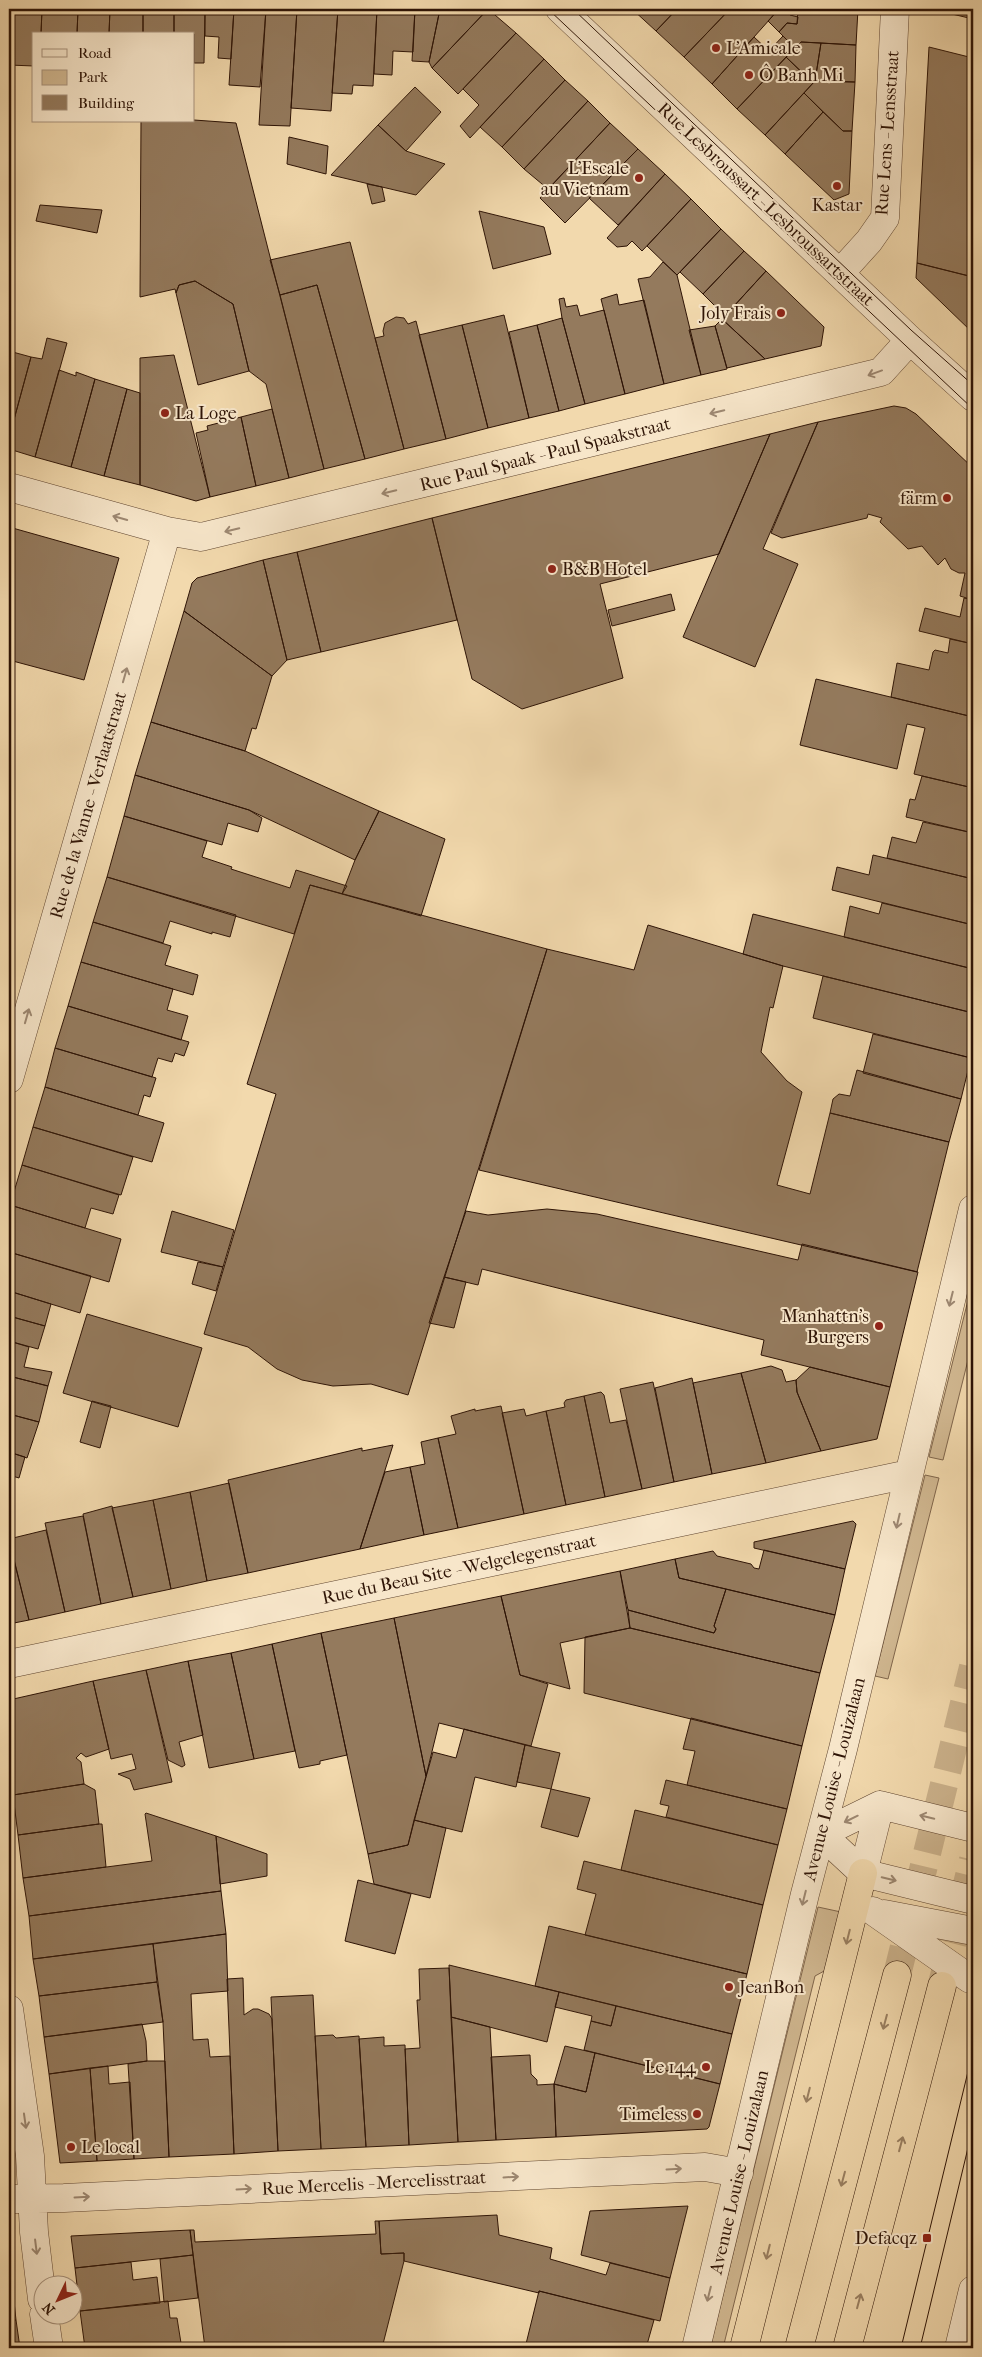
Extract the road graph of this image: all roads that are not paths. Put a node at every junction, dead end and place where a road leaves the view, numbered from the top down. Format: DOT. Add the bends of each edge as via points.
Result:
graph roads {
  1 [pos="560,9"];
  2 [pos="896,9"];
  3 [pos="840,273"];
  4 [pos="910,340"];
  5 [pos="973,397"];
  6 [pos="9,487"];
  7 [pos="167,531"];
  8 [pos="9,1079"];
  9 [pos="973,1209"];
  10 [pos="909,1474"];
  11 [pos="9,1664"];
  12 [pos="880,1805"];
  13 [pos="973,1828"];
  14 [pos="821,1834"];
  15 [pos="863,1873"];
  16 [pos="973,1900"];
  17 [pos="973,1931"];
  18 [pos="897,1975"];
  19 [pos="972,1980"];
  20 [pos="942,1986"];
  21 [pos="10,2015"];
  22 [pos="739,2173"];
  23 [pos="21,2198"];
  24 [pos="39,2274"];
  25 [pos="973,2290"];
  26 [pos="45,2324"];
  27 [pos="48,2348"];
  28 [pos="696,2348"];
  29 [pos="744,2348"];
  30 [pos="799,2348"];
  31 [pos="847,2348"];
  32 [pos="959,2348"];
  1 -- 3 [label="street, Rue Lesbroussart - Lesbroussartstraat"];
  2 -- 3 [label="street, Rue Lens - Lensstraat" via="885,218"];
  3 -- 4 [label="street, Rue Lesbroussart - Lesbroussartstraat"];
  4 -- 5 [label="street, Rue Lesbroussart - Lesbroussartstraat"];
  4 -- 7 [label="street, Rue Paul Spaak - Paul Spaakstraat, one-way" via="881,372 852,380 201,537"];
  7 -- 6 [label="street, Rue Paul Spaak - Paul Spaakstraat, one-way"];
  8 -- 7 [label="street, Rue de la Vanne - Verlaatstraat, one-way"];
  9 -- 10 [label="street, Avenue Louise - Louizalaan, one-way"];
  10 -- 11 [label="street, Rue du Beau Site - Welgelegenstraat"];
  10 -- 14 [label="street, Avenue Louise - Louizalaan, one-way"];
  13 -- 12 [label="street, one-way"];
  12 -- 14 [label="street, one-way"];
  12 -- 15 [label="street"];
  14 -- 15 [label="street"];
  14 -- 22 [label="street, Avenue Louise - Louizalaan, one-way"];
  15 -- 16 [label="street, one-way"];
  15 -- 29 [label="highway, one-way"];
  17 -- 19 [label="street" via="873,1911"];
  18 -- 30 [label="highway, one-way"];
  31 -- 20 [label="highway, one-way"];
  21 -- 23 [label="street, one-way" via="30,2156"];
  23 -- 22 [label="street, Rue Mercelis - Mercelisstraat, one-way" via="705,2167"];
  22 -- 28 [label="street, Avenue Louise - Louizalaan, one-way"];
  23 -- 24 [label="street, one-way" via="34,2232"];
  25 -- 32 [label="street"];
  26 -- 27 [label="street"];
}
